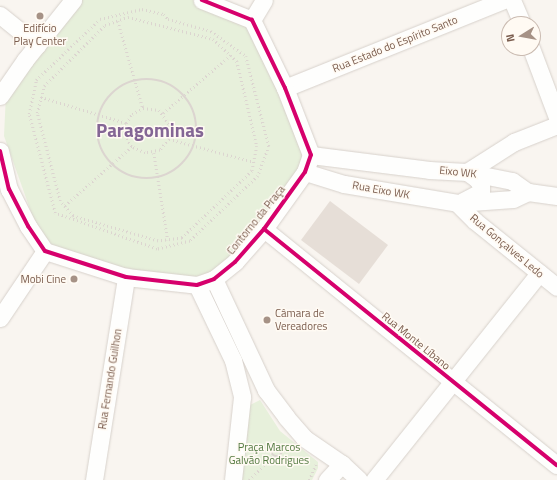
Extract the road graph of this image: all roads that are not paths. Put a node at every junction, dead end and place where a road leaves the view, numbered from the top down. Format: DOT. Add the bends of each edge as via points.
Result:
graph roads {
  1 [pos="73,0"];
  2 [pos="202,0"];
  3 [pos="264,0"];
  4 [pos="504,0"];
  5 [pos="512,0"];
  6 [pos="0,15"];
  7 [pos="519,16"];
  8 [pos="252,20"];
  9 [pos="37,45"];
  10 [pos="534,56"];
  11 [pos="286,88"];
  12 [pos="0,96"];
  13 [pos="557,117"];
  14 [pos="557,125"];
  15 [pos="0,151"];
  16 [pos="311,155"];
  17 [pos="305,172"];
  18 [pos="467,172"];
  19 [pos="5,190"];
  20 [pos="528,192"];
  21 [pos="557,196"];
  22 [pos="457,203"];
  23 [pos="264,229"];
  24 [pos="45,251"];
  25 [pos="539,273"];
  26 [pos="126,277"];
  27 [pos="214,279"];
  28 [pos="197,285"];
  29 [pos="557,287"];
  30 [pos="0,318"];
  31 [pos="454,383"];
  32 [pos="266,390"];
  33 [pos="242,397"];
  34 [pos="342,464"];
  35 [pos="557,465"];
  36 [pos="94,480"];
  37 [pos="233,480"];
  38 [pos="327,480"];
  39 [pos="359,480"];
  40 [pos="374,480"];
  1 -- 9 [label="street"];
  2 -- 8 [label="street"];
  3 -- 8 [label="street"];
  4 -- 11 [label="street, Rua Estado do Espírito Santo"];
  5 -- 7 [label="street"];
  6 -- 9 [label="street"];
  8 -- 11 [label="street"];
  9 -- 12 [label="street"];
  10 -- 13 [label="street"];
  11 -- 16 [label="street"];
  14 -- 18 [label="street" via="514,142"];
  15 -- 19 [label="street"];
  16 -- 17 [label="street, Contorno da Praça"];
  16 -- 18 [label="street, Eixo WK"];
  17 -- 22 [label="street, Rua Eixo WK" via="344,184"];
  17 -- 23 [label="street, Contorno da Praça"];
  18 -- 20 [label="street, Eixo WK" via="512,181"];
  18 -- 22 [label="street" via="477,179 481,192"];
  19 -- 24 [label="street"];
  20 -- 21 [label="street"];
  20 -- 22 [label="street" via="512,199"];
  22 -- 25 [label="street, Rua Gonçalves Ledo"];
  23 -- 27 [label="street, Contorno da Praça" via="235,262"];
  23 -- 31 [label="street, Rua Monte Líbano"];
  24 -- 26 [label="street, Contorno da Praça"];
  24 -- 30 [label="street"];
  25 -- 29 [label="street, Rua Gonçalves Ledo"];
  25 -- 31 [label="street"];
  26 -- 28 [label="street, Contorno da Praça" via="175,285"];
  26 -- 36 [label="street, Rua Fernando Guilhon"];
  27 -- 28 [label="street, Contorno da Praça"];
  27 -- 32 [label="street"];
  28 -- 33 [label="street" via="233,360"];
  31 -- 35 [label="street, Rua Monte Líbano"];
  31 -- 40 [label="street"];
  32 -- 33 [label="street" via="253,391"];
  32 -- 34 [label="street" via="304,438"];
  33 -- 37 [label="street"];
  34 -- 38 [label="street"];
  34 -- 39 [label="street"];
}
